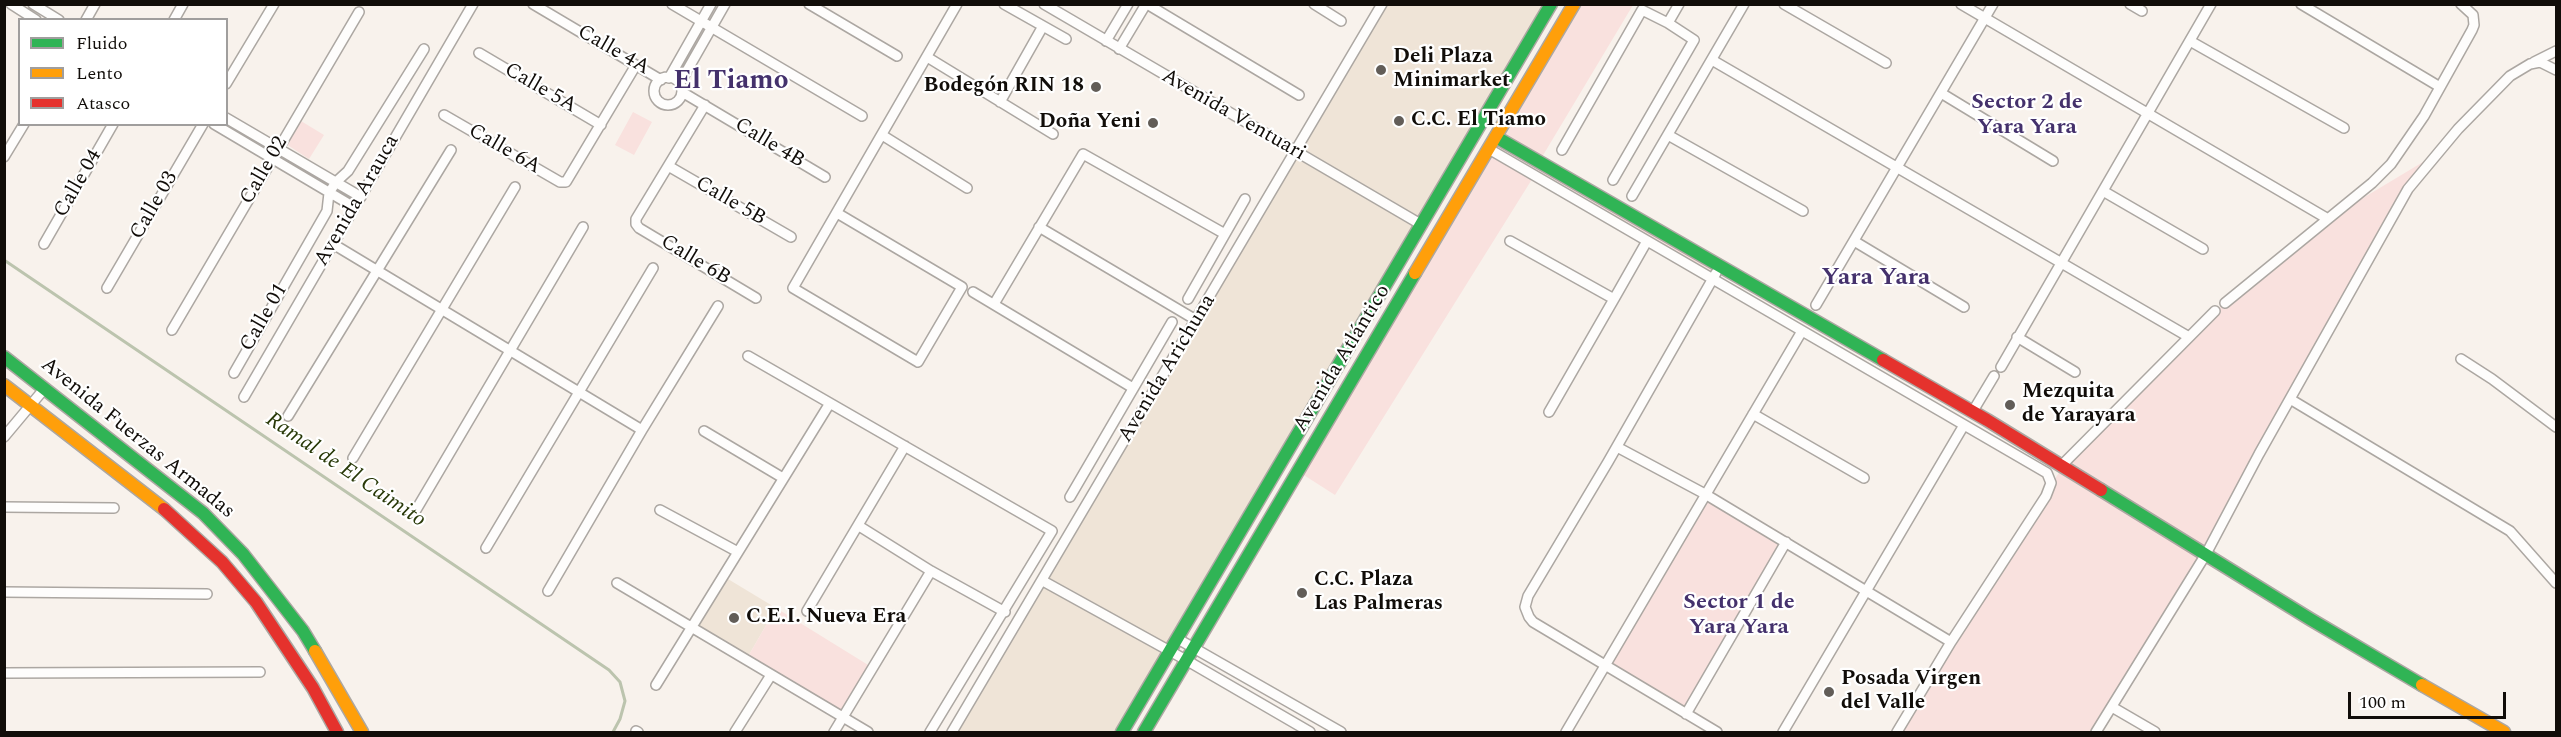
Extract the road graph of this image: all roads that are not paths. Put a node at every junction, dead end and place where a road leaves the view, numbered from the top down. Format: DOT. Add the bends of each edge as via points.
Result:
graph roads {
  1 [pos="11,4"];
  2 [pos="33,4"];
  3 [pos="95,4"];
  4 [pos="183,4"];
  5 [pos="274,4"];
  6 [pos="473,4"];
  7 [pos="533,4"];
  8 [pos="672,4"];
  9 [pos="711,4"];
  10 [pos="725,4"];
  11 [pos="809,4"];
  12 [pos="957,4"];
  13 [pos="1005,4"];
  14 [pos="1044,4"];
  15 [pos="1128,4"];
  16 [pos="1147,4"];
  17 [pos="1314,4"];
  18 [pos="1382,4"];
  19 [pos="1551,4"];
  20 [pos="1574,4"];
  21 [pos="1679,4"];
  22 [pos="1744,4"];
  23 [pos="1784,4"];
  24 [pos="1961,4"];
  25 [pos="1993,4"];
  26 [pos="2130,4"];
  27 [pos="2211,4"];
  28 [pos="2301,4"];
  29 [pos="2461,4"];
  30 [pos="2142,11"];
  31 [pos="359,12"];
  32 [pos="33,18"];
  33 [pos="56,18"];
  34 [pos="87,18"];
  35 [pos="175,18"];
  36 [pos="1985,18"];
  37 [pos="1341,21"];
  38 [pos="701,22"];
  39 [pos="1668,22"];
  40 [pos="1043,26"];
  41 [pos="712,28"];
  42 [pos="1066,39"];
  43 [pos="1106,41"];
  44 [pos="2190,41"];
  45 [pos="424,49"];
  46 [pos="1119,49"];
  47 [pos="2556,51"];
  48 [pos="479,53"];
  49 [pos="897,56"];
  50 [pos="927,57"];
  51 [pos="1712,60"];
  52 [pos="1886,63"];
  53 [pos="636,64"];
  54 [pos="2530,64"];
  55 [pos="2556,70"];
  56 [pos="665,79"];
  57 [pos="228,81"];
  58 [pos="2440,87"];
  59 [pos="681,88"];
  60 [pos="1941,93"];
  61 [pos="1299,94"];
  62 [pos="1000,102"];
  63 [pos="705,105"];
  64 [pos="2148,114"];
  65 [pos="444,115"];
  66 [pos="862,116"];
  67 [pos="228,119"];
  68 [pos="601,125"];
  69 [pos="23,126"];
  70 [pos="112,126"];
  71 [pos="202,126"];
  72 [pos="217,126"];
  73 [pos="2344,128"];
  74 [pos="1053,134"];
  75 [pos="882,135"];
  76 [pos="1668,135"];
  77 [pos="1496,137"];
  78 [pos="279,148"];
  79 [pos="1489,149"];
  80 [pos="451,150"];
  81 [pos="1562,150"];
  82 [pos="1296,153"];
  83 [pos="4,157"];
  84 [pos="272,159"];
  85 [pos="2053,161"];
  86 [pos="670,167"];
  87 [pos="1897,168"];
  88 [pos="825,177"];
  89 [pos="1613,180"];
  90 [pos="336,182"];
  91 [pos="515,187"];
  92 [pos="967,188"];
  93 [pos="2103,191"];
  94 [pos="329,193"];
  95 [pos="1632,196"];
  96 [pos="361,197"];
  97 [pos="1245,199"];
  98 [pos="354,207"];
  99 [pos="1803,211"];
  100 [pos="837,213"];
  101 [pos="2328,219"];
  102 [pos="1422,225"];
  103 [pos="584,227"];
  104 [pos="1039,227"];
  105 [pos="1225,234"];
  106 [pos="791,237"];
  107 [pos="1510,241"];
  108 [pos="1647,241"];
  109 [pos="1854,241"];
  110 [pos="44,244"];
  111 [pos="333,244"];
  112 [pos="2203,249"];
  113 [pos="2060,263"];
  114 [pos="1720,266"];
  115 [pos="653,268"];
  116 [pos="377,270"];
  117 [pos="1712,278"];
  118 [pos="107,288"];
  119 [pos="973,292"];
  120 [pos="756,298"];
  121 [pos="1188,299"];
  122 [pos="1614,299"];
  123 [pos="2225,303"];
  124 [pos="994,304"];
  125 [pos="1816,304"];
  126 [pos="718,306"];
  127 [pos="1964,307"];
  128 [pos="440,309"];
  129 [pos="2215,311"];
  130 [pos="1196,320"];
  131 [pos="1172,322"];
  132 [pos="172,330"];
  133 [pos="1802,331"];
  134 [pos="2017,337"];
  135 [pos="2188,337"];
  136 [pos="509,350"];
  137 [pos="748,356"];
  138 [pos="4,357"];
  139 [pos="2461,358"];
  140 [pos="2001,367"];
  141 [pos="2075,372"];
  142 [pos="234,373"];
  143 [pos="1994,376"];
  144 [pos="4,385"];
  145 [pos="45,388"];
  146 [pos="1133,388"];
  147 [pos="578,392"];
  148 [pos="243,397"];
  149 [pos="2290,399"];
  150 [pos="830,403"];
  151 [pos="31,405"];
  152 [pos="1973,411"];
  153 [pos="1549,412"];
  154 [pos="1753,414"];
  155 [pos="288,416"];
  156 [pos="1964,425"];
  157 [pos="2556,427"];
  158 [pos="642,430"];
  159 [pos="704,431"];
  160 [pos="4,437"];
  161 [pos="905,446"];
  162 [pos="1617,447"];
  163 [pos="353,458"];
  164 [pos="2062,465"];
  165 [pos="783,478"];
  166 [pos="1864,478"];
  167 [pos="1705,494"];
  168 [pos="1070,497"];
  169 [pos="4,507"];
  170 [pos="114,508"];
  171 [pos="416,510"];
  172 [pos="660,510"];
  173 [pos="859,526"];
  174 [pos="1786,542"];
  175 [pos="486,548"];
  176 [pos="738,552"];
  177 [pos="2206,555"];
  178 [pos="931,571"];
  179 [pos="1043,581"];
  180 [pos="617,583"];
  181 [pos="2556,583"];
  182 [pos="1867,590"];
  183 [pos="548,591"];
  184 [pos="4,592"];
  185 [pos="207,594"];
  186 [pos="807,611"];
  187 [pos="1005,612"];
  188 [pos="692,627"];
  189 [pos="1178,639"];
  190 [pos="1951,642"];
  191 [pos="1194,647"];
  192 [pos="1170,652"];
  193 [pos="1186,660"];
  194 [pos="1605,666"];
  195 [pos="260,672"];
  196 [pos="4,673"];
  197 [pos="771,675"];
  198 [pos="656,685"];
  199 [pos="2112,707"];
  200 [pos="1686,714"];
  201 [pos="843,717"];
  202 [pos="338,732"];
  203 [pos="362,732"];
  204 [pos="735,732"];
  205 [pos="834,732"];
  206 [pos="868,732"];
  207 [pos="930,732"];
  208 [pos="952,732"];
  209 [pos="1122,732"];
  210 [pos="1144,732"];
  211 [pos="1310,732"];
  212 [pos="1341,732"];
  213 [pos="1566,732"];
  214 [pos="1717,732"];
  215 [pos="1783,732"];
  216 [pos="1897,732"];
  217 [pos="2096,732"];
  218 [pos="2155,732"];
  219 [pos="2504,732"];
  1 -- 32 [label="street"];
  2 -- 33 [label="street"];
  3 -- 34 [label="street"];
  4 -- 35 [label="street"];
  5 -- 57 [label="street"];
  6 -- 96 [label="street, Avenida Arauca"];
  7 -- 53 [label="street, Calle 4A"];
  8 -- 38 [label="street"];
  9 -- 38 [label="street"];
  10 -- 41 [label="street"];
  11 -- 49 [label="street"];
  12 -- 50 [label="street"];
  13 -- 40 [label="street"];
  14 -- 43 [label="street, Avenida Ventuari"];
  15 -- 43 [label="street"];
  16 -- 46 [label="street"];
  16 -- 61 [label="street"];
  17 -- 37 [label="street"];
  18 -- 82 [label="street, Avenida Arichuna"];
  19 -- 102 [label="street, Avenida Atlántico"];
  20 -- 77 [label="street, Avenida Atlántico"];
  21 -- 39 [label="street"];
  22 -- 51 [label="street"];
  23 -- 52 [label="street"];
  24 -- 36 [label="street"];
  25 -- 36 [label="street"];
  26 -- 30 [label="street"];
  27 -- 44 [label="street"];
  28 -- 58 [label="street"];
  29 -- 58 [label="street" via="2473,15 2474,25"];
  31 -- 78 [label="street, Calle 02"];
  36 -- 60 [label="street"];
  36 -- 64 [label="street"];
  38 -- 41 [label="street"];
  38 -- 56 [label="street"];
  39 -- 81 [label="street" via="1641,9"];
  39 -- 89 [label="street" via="1694,40"];
  40 -- 42 [label="street"];
  40 -- 62 [label="street"];
  41 -- 59 [label="street"];
  41 -- 66 [label="street"];
  43 -- 46 [label="street, Avenida Ventuari"];
  44 -- 64 [label="street"];
  44 -- 73 [label="street"];
  45 -- 90 [label="street, Calle 01" via="348,171"];
  46 -- 82 [label="street, Avenida Ventuari"];
  47 -- 54 [label="street"];
  48 -- 68 [label="street, Calle 5A"];
  50 -- 62 [label="street"];
  50 -- 75 [label="street"];
  51 -- 76 [label="street"];
  51 -- 87 [label="street"];
  53 -- 56 [label="street, Calle 4A"];
  53 -- 68 [label="street"];
  54 -- 55 [label="street" via="2546,63"];
  54 -- 149 [label="street" via="2489,96 2408,189"];
  56 -- 59 [label="street"];
  56 -- 59 [label="street" via="656,85 654,94 662,104 675,104"];
  58 -- 101 [label="street" via="2391,164"];
  59 -- 63 [label="street, Calle 4B"];
  60 -- 85 [label="street"];
  60 -- 87 [label="street"];
  62 -- 74 [label="street"];
  63 -- 86 [label="street"];
  63 -- 88 [label="street, Calle 4B"];
  64 -- 93 [label="street"];
  64 -- 101 [label="street"];
  65 -- 68 [label="street, Calle 6A" via="560,182 566,182"];
  67 -- 78 [label="street"];
  69 -- 83 [label="street"];
  70 -- 110 [label="street, Calle 04"];
  71 -- 118 [label="street, Calle 03"];
  72 -- 84 [label="street"];
  75 -- 92 [label="street"];
  75 -- 100 [label="street"];
  76 -- 95 [label="street"];
  76 -- 99 [label="street"];
  77 -- 79 [label="street, Avenida Atlántico"];
  77 -- 114 [label="street"];
  78 -- 84 [label="street, Calle 02"];
  78 -- 90 [label="street"];
  79 -- 108 [label="street"];
  79 -- 191 [label="street, Avenida Atlántico"];
  80 -- 116 [label="street"];
  82 -- 102 [label="street, Avenida Ventuari"];
  82 -- 130 [label="street, Avenida Arichuna"];
  84 -- 94 [label="street"];
  84 -- 132 [label="street, Calle 02"];
  86 -- 106 [label="street, Calle 5B"];
  86 -- 120 [label="street, Calle 6B" via="636,224"];
  87 -- 109 [label="street"];
  87 -- 113 [label="street"];
  90 -- 94 [label="street, Calle 01"];
  90 -- 96 [label="street"];
  91 -- 128 [label="street"];
  93 -- 112 [label="street"];
  93 -- 113 [label="street"];
  94 -- 98 [label="street"];
  94 -- 142 [label="street, Calle 01" via="327,211"];
  96 -- 98 [label="street, Avenida Arauca"];
  97 -- 105 [label="street"];
  98 -- 111 [label="street, Avenida Arauca"];
  100 -- 100 [label="street" via="794,288 918,362 962,287"];
  101 -- 123 [label="street"];
  102 -- 189 [label="street, Avenida Atlántico"];
  103 -- 136 [label="street"];
  104 -- 105 [label="street" via="1083,154"];
  104 -- 124 [label="street"];
  104 -- 130 [label="street"];
  105 -- 121 [label="street"];
  107 -- 122 [label="street"];
  108 -- 117 [label="street"];
  108 -- 122 [label="street"];
  109 -- 125 [label="street"];
  109 -- 127 [label="street"];
  111 -- 116 [label="street"];
  111 -- 148 [label="street, Avenida Arauca"];
  113 -- 134 [label="street"];
  113 -- 135 [label="street"];
  114 -- 117 [label="street"];
  114 -- 152 [label="street"];
  115 -- 147 [label="street"];
  116 -- 128 [label="street"];
  116 -- 155 [label="street"];
  117 -- 133 [label="street"];
  117 -- 162 [label="street"];
  119 -- 124 [label="street"];
  122 -- 153 [label="street"];
  124 -- 146 [label="street"];
  126 -- 158 [label="street"];
  128 -- 136 [label="street"];
  128 -- 163 [label="street"];
  129 -- 135 [label="street"];
  130 -- 179 [label="street, Avenida Arichuna"];
  131 -- 146 [label="street"];
  133 -- 154 [label="street"];
  133 -- 156 [label="street"];
  134 -- 140 [label="street"];
  134 -- 141 [label="street"];
  135 -- 164 [label="street"];
  136 -- 147 [label="street"];
  136 -- 171 [label="street"];
  137 -- 150 [label="street"];
  138 -- 145 [label="street, Avenida Fuerzas Armadas"];
  139 -- 157 [label="street"];
  143 -- 152 [label="street"];
  144 -- 151 [label="street, Avenida Fuerzas Armadas"];
  145 -- 151 [label="street"];
  145 -- 203 [label="street, Avenida Fuerzas Armadas" via="195,506 243,554 303,631"];
  146 -- 168 [label="street"];
  147 -- 158 [label="street"];
  147 -- 175 [label="street"];
  149 -- 177 [label="street"];
  149 -- 181 [label="street" via="2510,531"];
  150 -- 161 [label="street"];
  150 -- 165 [label="street"];
  151 -- 160 [label="street"];
  151 -- 202 [label="street, Avenida Fuerzas Armadas" via="128,479 222,562 282,639"];
  152 -- 164 [label="street"];
  154 -- 166 [label="street"];
  154 -- 167 [label="street"];
  156 -- 182 [label="street"];
  156 -- 190 [label="street" via="2042,469 2051,483"];
  158 -- 183 [label="street"];
  159 -- 165 [label="street"];
  161 -- 173 [label="street"];
  161 -- 187 [label="street" via="1052,531"];
  162 -- 167 [label="street"];
  162 -- 194 [label="street" via="1525,607 1533,622"];
  164 -- 177 [label="street"];
  165 -- 176 [label="street"];
  167 -- 174 [label="street"];
  167 -- 194 [label="street"];
  169 -- 170 [label="street"];
  172 -- 176 [label="street"];
  173 -- 178 [label="street"];
  173 -- 186 [label="street"];
  174 -- 182 [label="street"];
  174 -- 200 [label="street"];
  176 -- 188 [label="street"];
  177 -- 199 [label="street"];
  177 -- 219 [label="street"];
  178 -- 187 [label="street"];
  178 -- 201 [label="street"];
  179 -- 192 [label="street"];
  179 -- 208 [label="street, Avenida Arichuna"];
  180 -- 188 [label="street"];
  182 -- 190 [label="street"];
  182 -- 215 [label="street"];
  184 -- 185 [label="street"];
  187 -- 207 [label="street"];
  188 -- 197 [label="street"];
  188 -- 198 [label="street"];
  189 -- 191 [label="street"];
  189 -- 192 [label="street, Avenida Atlántico"];
  190 -- 216 [label="street"];
  191 -- 193 [label="street, Avenida Atlántico"];
  191 -- 212 [label="street"];
  192 -- 193 [label="street"];
  192 -- 209 [label="street, Avenida Atlántico"];
  193 -- 210 [label="street, Avenida Atlántico"];
  193 -- 211 [label="street"];
  194 -- 200 [label="street"];
  194 -- 213 [label="street"];
  195 -- 196 [label="street"];
  197 -- 201 [label="street"];
  197 -- 204 [label="street"];
  199 -- 217 [label="street"];
  199 -- 218 [label="street"];
  200 -- 214 [label="street"];
  201 -- 205 [label="street"];
  201 -- 206 [label="street"];
}
